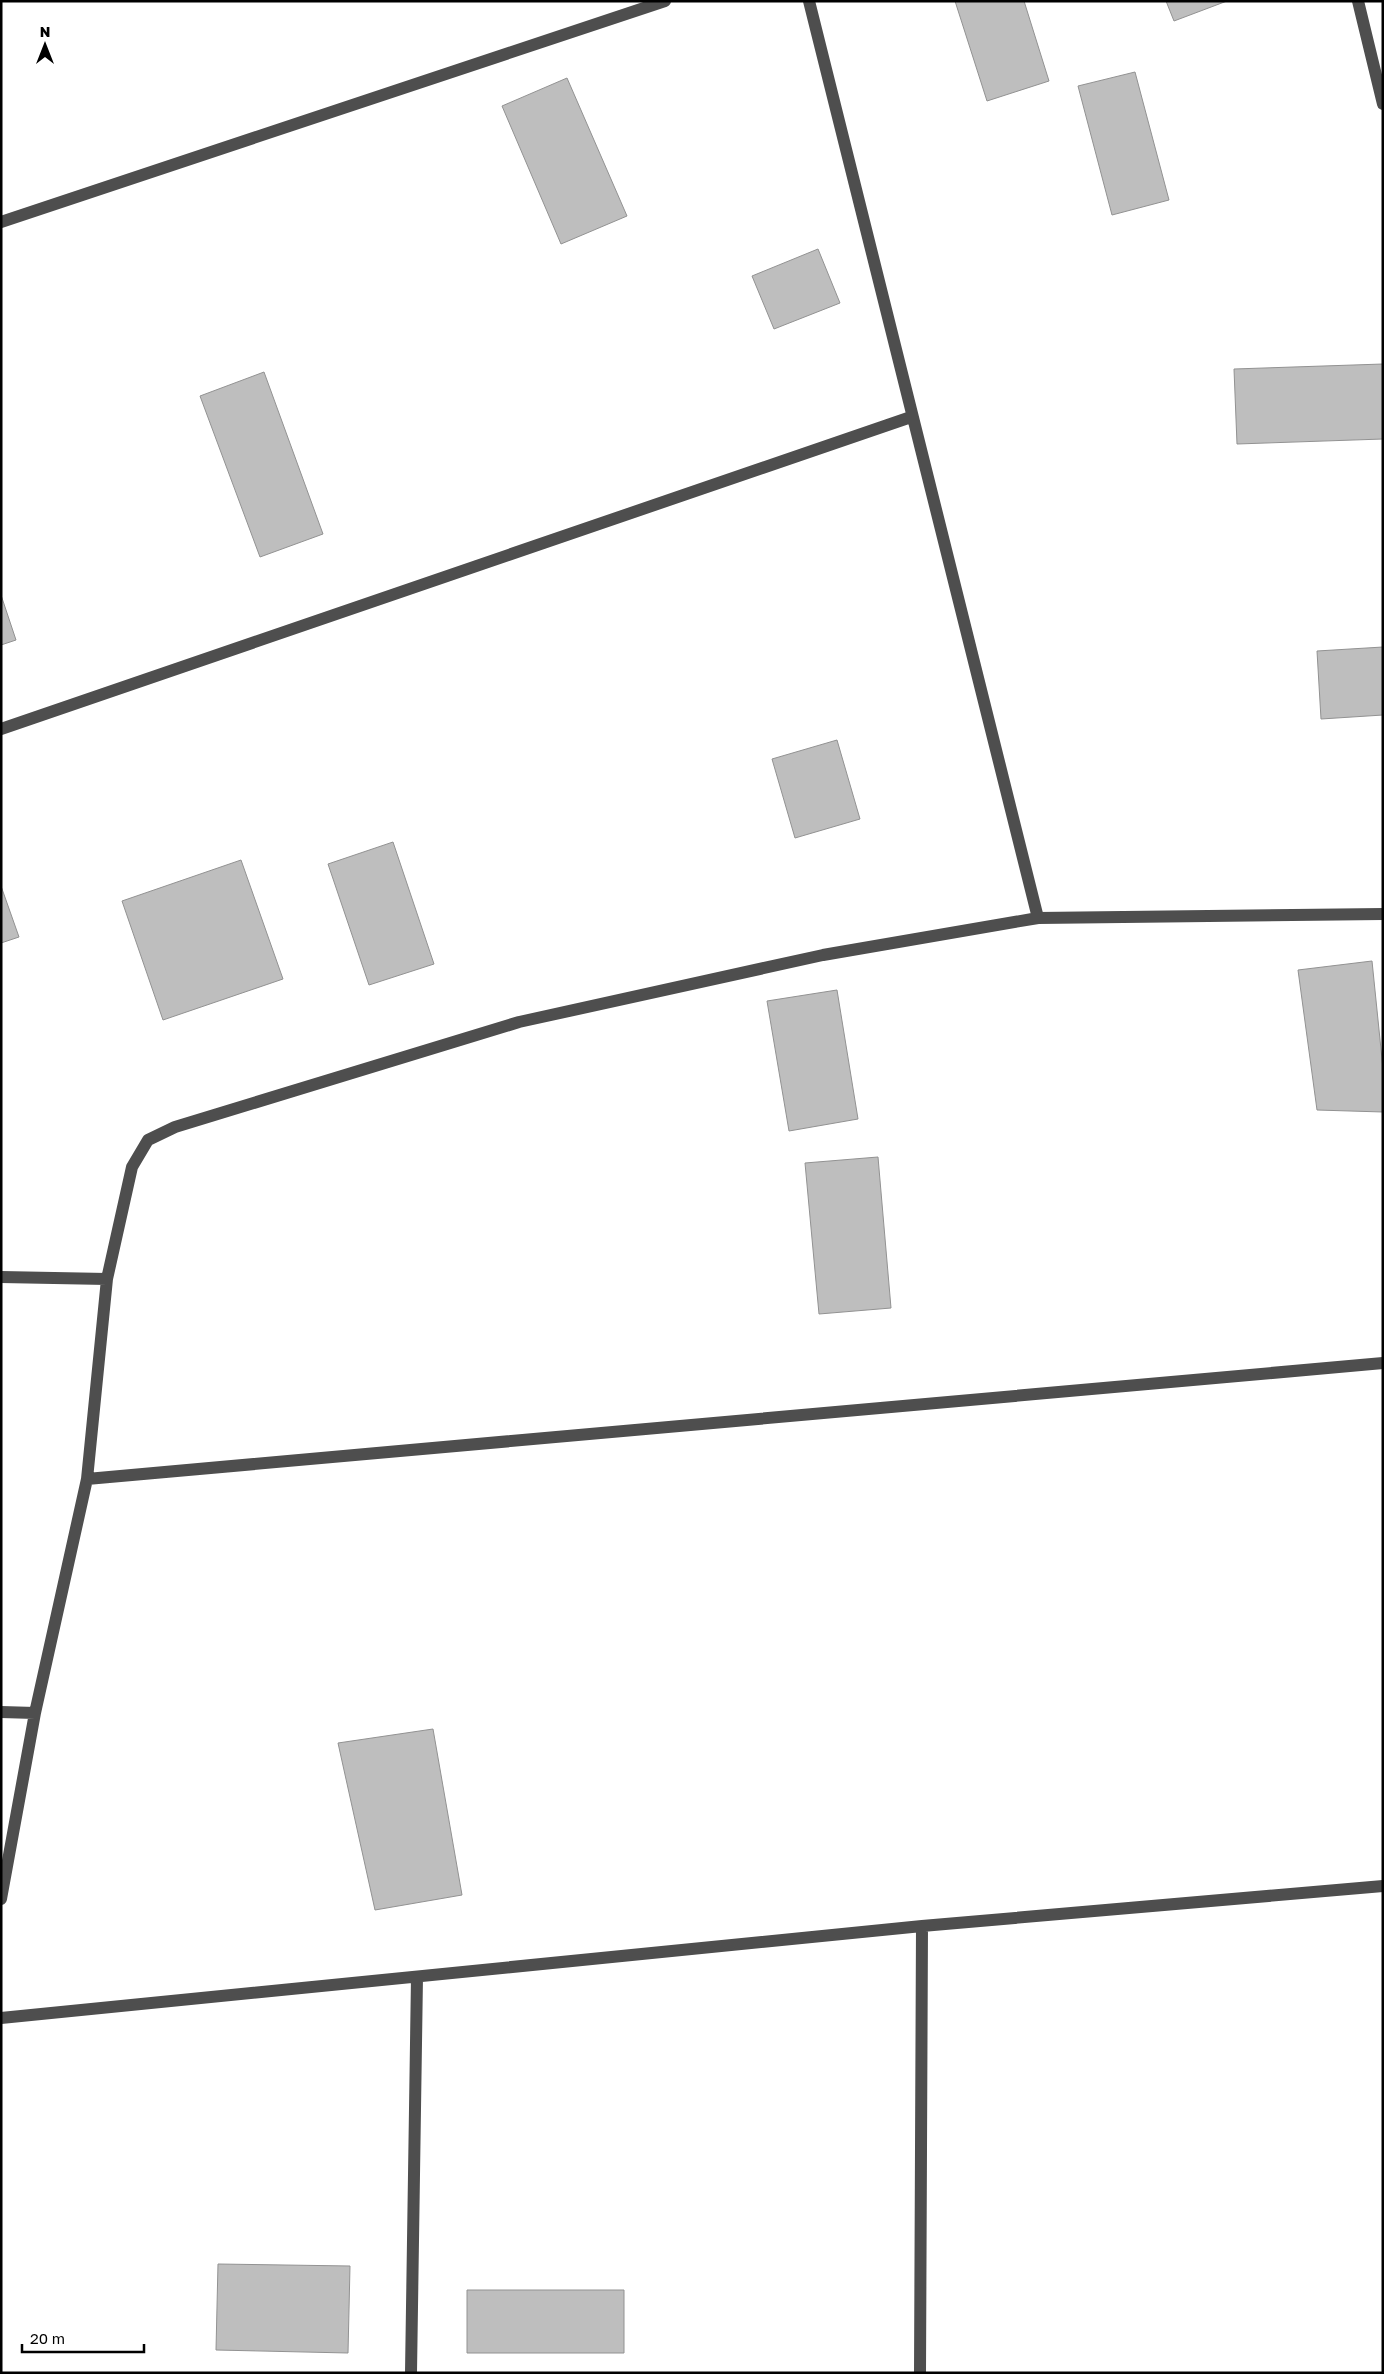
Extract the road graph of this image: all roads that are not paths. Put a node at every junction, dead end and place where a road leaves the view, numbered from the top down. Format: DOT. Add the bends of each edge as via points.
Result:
graph roads {
  1 [pos="665,1"];
  2 [pos="809,1"];
  3 [pos="1358,1"];
  4 [pos="1383,104"];
  5 [pos="1,222"];
  6 [pos="911,416"];
  7 [pos="1,729"];
  8 [pos="1383,914"];
  9 [pos="1038,918"];
  10 [pos="1,1277"];
  11 [pos="107,1279"];
  12 [pos="1383,1363"];
  13 [pos="87,1479"];
  14 [pos="1,1712"];
  15 [pos="34,1713"];
  16 [pos="1383,1886"];
  17 [pos="1,1899"];
  18 [pos="922,1926"];
  19 [pos="417,1977"];
  20 [pos="1,2018"];
  21 [pos="412,2373"];
  22 [pos="920,2373"];
  1 -- 5 [label="street"];
  2 -- 6 [label="street"];
  3 -- 4 [label="street"];
  6 -- 7 [label="street"];
  6 -- 9 [label="street"];
  8 -- 9 [label="street"];
  9 -- 11 [label="street" via="823,955 519,1022 175,1127 148,1140 132,1167"];
  10 -- 11 [label="street"];
  11 -- 13 [label="street"];
  12 -- 13 [label="street"];
  13 -- 15 [label="street"];
  14 -- 15 [label="street"];
  15 -- 17 [label="street"];
  16 -- 18 [label="street"];
  18 -- 19 [label="street"];
  18 -- 22 [label="street"];
  19 -- 20 [label="street"];
  19 -- 21 [label="street"];
}
